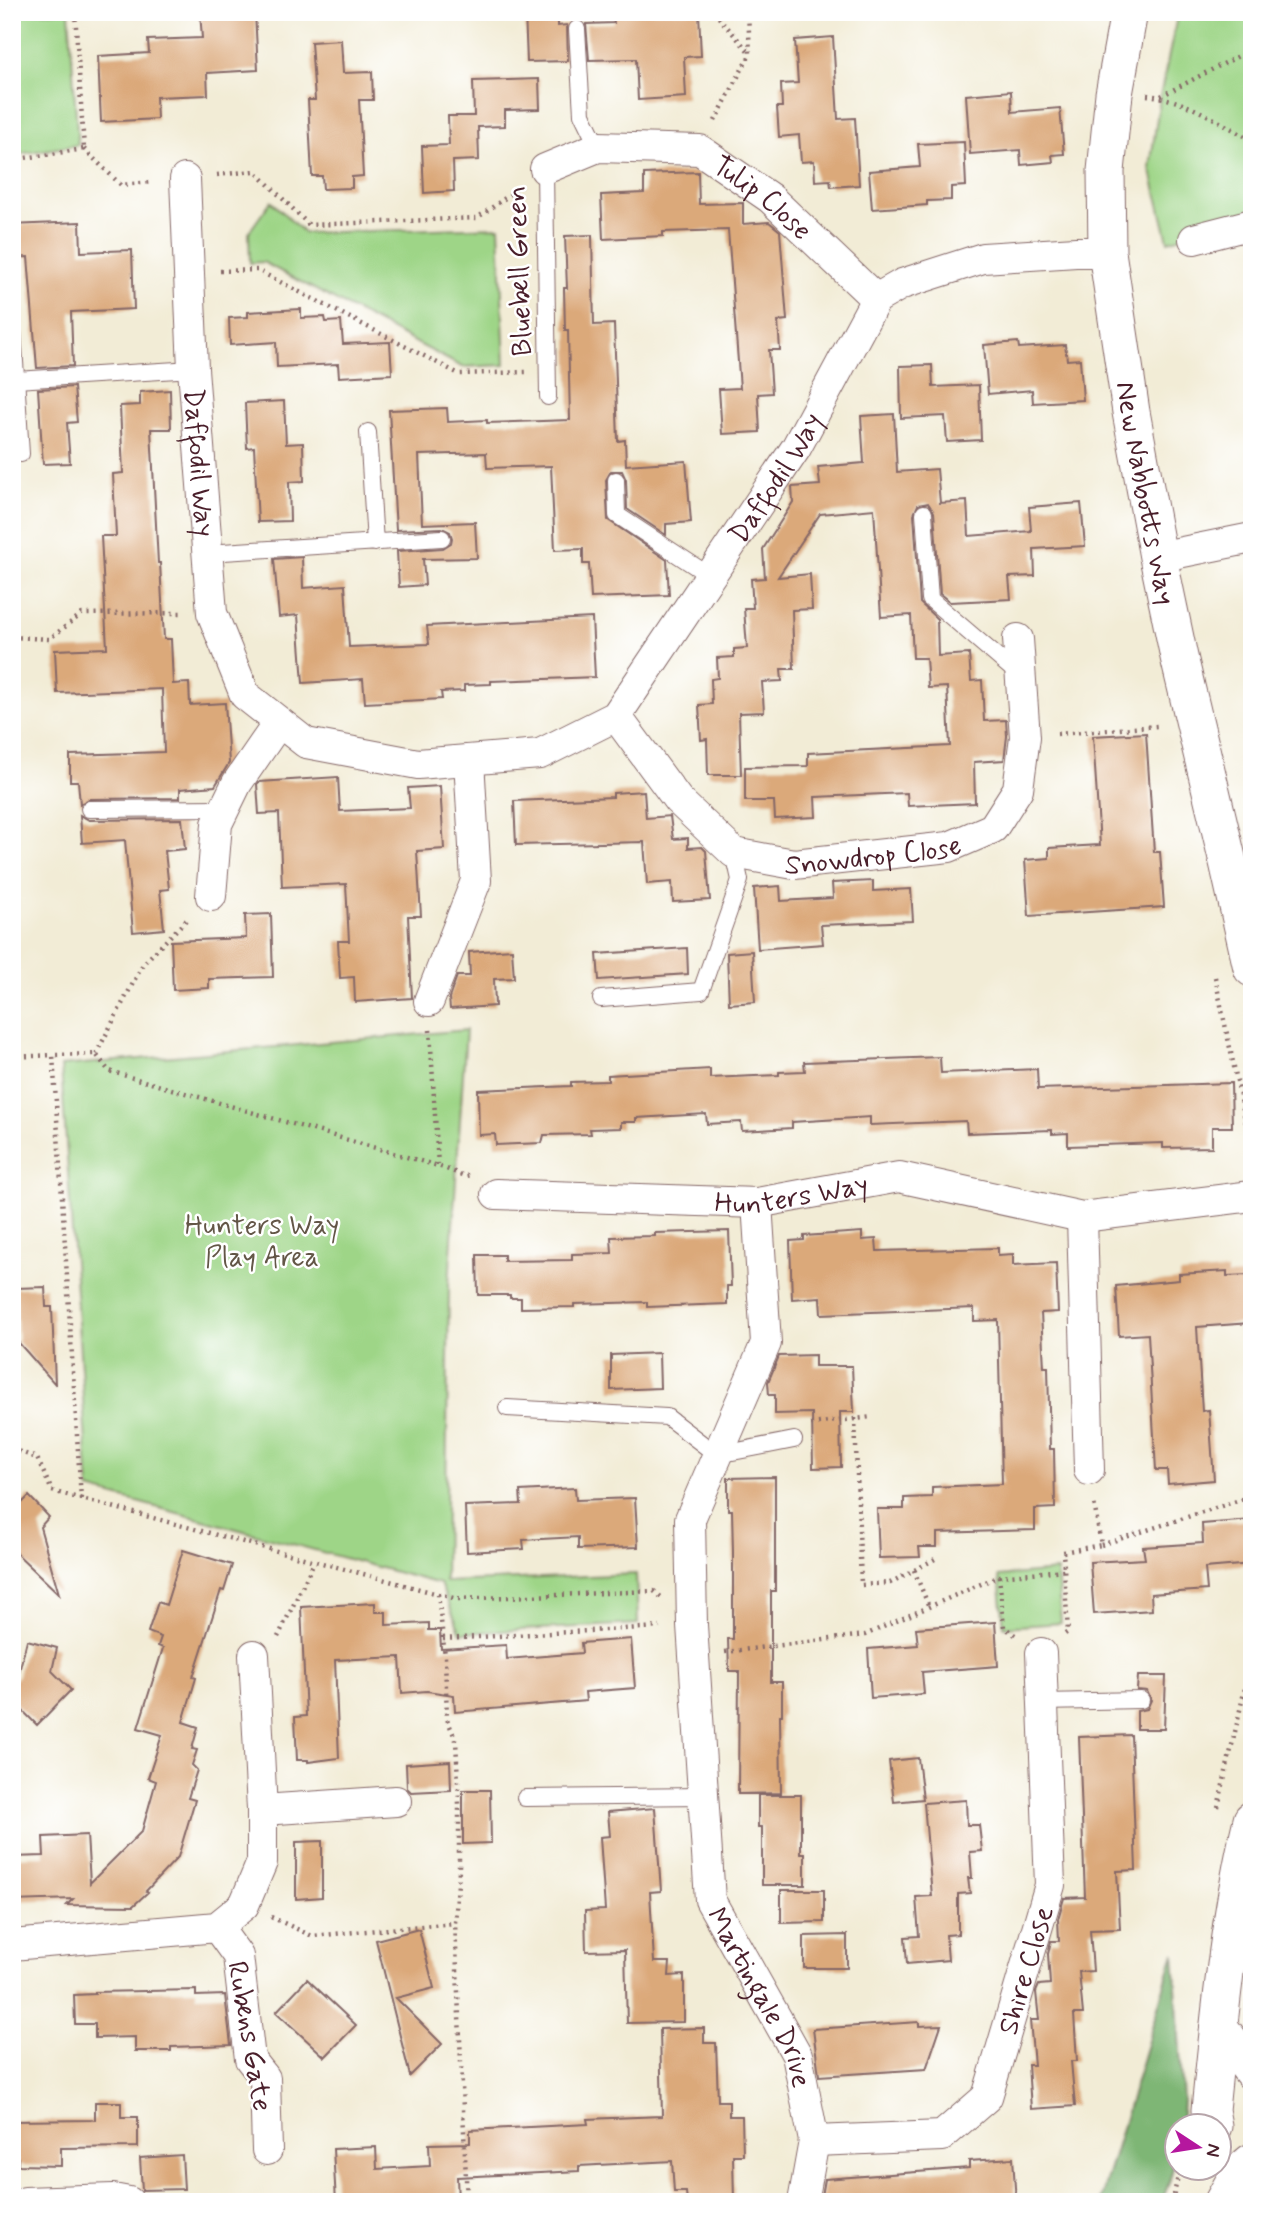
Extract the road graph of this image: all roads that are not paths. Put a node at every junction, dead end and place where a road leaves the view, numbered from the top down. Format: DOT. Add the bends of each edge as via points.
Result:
graph roads {
  1 [pos="1129,12"];
  2 [pos="577,29"];
  3 [pos="597,147"];
  4 [pos="545,169"];
  5 [pos="184,179"];
  6 [pos="1252,224"];
  7 [pos="1194,239"];
  8 [pos="1107,252"];
  9 [pos="876,299"];
  10 [pos="12,315"];
  11 [pos="193,369"];
  12 [pos="16,380"];
  13 [pos="548,397"];
  14 [pos="368,432"];
  15 [pos="20,454"];
  16 [pos="616,480"];
  17 [pos="924,513"];
  18 [pos="442,538"];
  19 [pos="1252,538"];
  20 [pos="375,542"];
  21 [pos="208,553"];
  22 [pos="1158,557"];
  23 [pos="710,576"];
  24 [pos="1018,639"];
  25 [pos="1020,676"];
  26 [pos="616,716"];
  27 [pos="279,722"];
  28 [pos="469,760"];
  29 [pos="225,808"];
  30 [pos="89,809"];
  31 [pos="734,853"];
  32 [pos="211,896"];
  33 [pos="1252,968"];
  34 [pos="601,999"];
  35 [pos="429,1001"];
  36 [pos="496,1194"];
  37 [pos="1252,1196"];
  38 [pos="757,1203"];
  39 [pos="1082,1217"];
  40 [pos="507,1408"];
  41 [pos="794,1440"];
  42 [pos="717,1455"];
  43 [pos="1089,1469"];
  44 [pos="1041,1653"];
  45 [pos="254,1655"];
  46 [pos="1141,1700"];
  47 [pos="1043,1702"];
  48 [pos="703,1796"];
  49 [pos="525,1798"];
  50 [pos="396,1801"];
  51 [pos="262,1810"];
  52 [pos="1252,1820"];
  53 [pos="217,1927"];
  54 [pos="12,1945"];
  55 [pos="1219,2026"];
  56 [pos="1252,2071"];
  57 [pos="1211,2112"];
  58 [pos="814,2141"];
  59 [pos="267,2150"];
  60 [pos="1252,2162"];
  61 [pos="1222,2182"];
  62 [pos="1224,2200"];
  63 [pos="25,2202"];
  64 [pos="129,2202"];
  65 [pos="803,2202"];
  1 -- 8 [label="street, New Nabbotts Way" via="1106,171"];
  2 -- 3 [label="lane" via="582,114"];
  3 -- 4 [label="street, Tulip Close"];
  3 -- 9 [label="street, Tulip Close" via="700,150 770,198"];
  4 -- 13 [label="lane, Bluebell Green"];
  5 -- 11 [label="street, Daffodil Way"];
  6 -- 7 [label="street"];
  8 -- 9 [label="street" via="983,258 902,285"];
  8 -- 22 [label="street, New Nabbotts Way"];
  9 -- 23 [label="street, Daffodil Way" via="796,448"];
  10 -- 12 [label="lane"];
  11 -- 12 [label="lane"];
  11 -- 21 [label="street, Daffodil Way"];
  12 -- 15 [label="lane"];
  14 -- 20 [label="lane"];
  16 -- 23 [label="lane" via="617,515"];
  17 -- 25 [label="lane" via="930,599"];
  18 -- 20 [label="lane"];
  19 -- 22 [label="street"];
  20 -- 21 [label="lane"];
  21 -- 27 [label="street, Daffodil Way" via="212,613 245,695"];
  22 -- 33 [label="street, New Nabbotts Way"];
  23 -- 26 [label="street, Daffodil Way"];
  24 -- 25 [label="street, Snowdrop Close"];
  25 -- 31 [label="street, Snowdrop Close" via="1025,737 1018,789 993,828 949,847 794,864"];
  26 -- 28 [label="street, Daffodil Way" via="540,754"];
  26 -- 31 [label="street" via="678,800"];
  27 -- 28 [label="street, Daffodil Way" via="306,743 418,764"];
  27 -- 29 [label="street"];
  28 -- 35 [label="street" via="475,881"];
  29 -- 30 [label="lane"];
  29 -- 32 [label="street" via="217,824"];
  31 -- 34 [label="lane" via="740,880 701,991"];
  36 -- 38 [label="street, Hunters Way"];
  37 -- 39 [label="street, Hunters Way"];
  38 -- 39 [label="street, Hunters Way" via="899,1177"];
  38 -- 42 [label="street, Martingale Drive" via="766,1343"];
  39 -- 43 [label="street"];
  40 -- 42 [label="lane" via="667,1417"];
  41 -- 42 [label="lane"];
  42 -- 48 [label="street, Martingale Drive" via="690,1519"];
  44 -- 47 [label="street, Shire Close"];
  45 -- 51 [label="street, Rubens Gate"];
  46 -- 47 [label="lane"];
  47 -- 58 [label="street, Shire Close" via="1050,1885 987,2097 942,2136"];
  48 -- 49 [label="lane"];
  48 -- 58 [label="street, Martingale Drive" via="710,1900 797,2055"];
  50 -- 51 [label="street"];
  51 -- 53 [label="street, Rubens Gate" via="262,1862 244,1905"];
  52 -- 55 [label="street" via="1240,1869"];
  53 -- 54 [label="street, Rubens Gate"];
  53 -- 59 [label="street, Rubens Gate" via="238,1956 250,2059 265,2078"];
  55 -- 56 [label="street"];
  55 -- 57 [label="street"];
  58 -- 65 [label="street, Martingale Drive"];
  60 -- 62 [label="street"];
  61 -- 62 [label="street"];
  63 -- 64 [label="street"];
}
